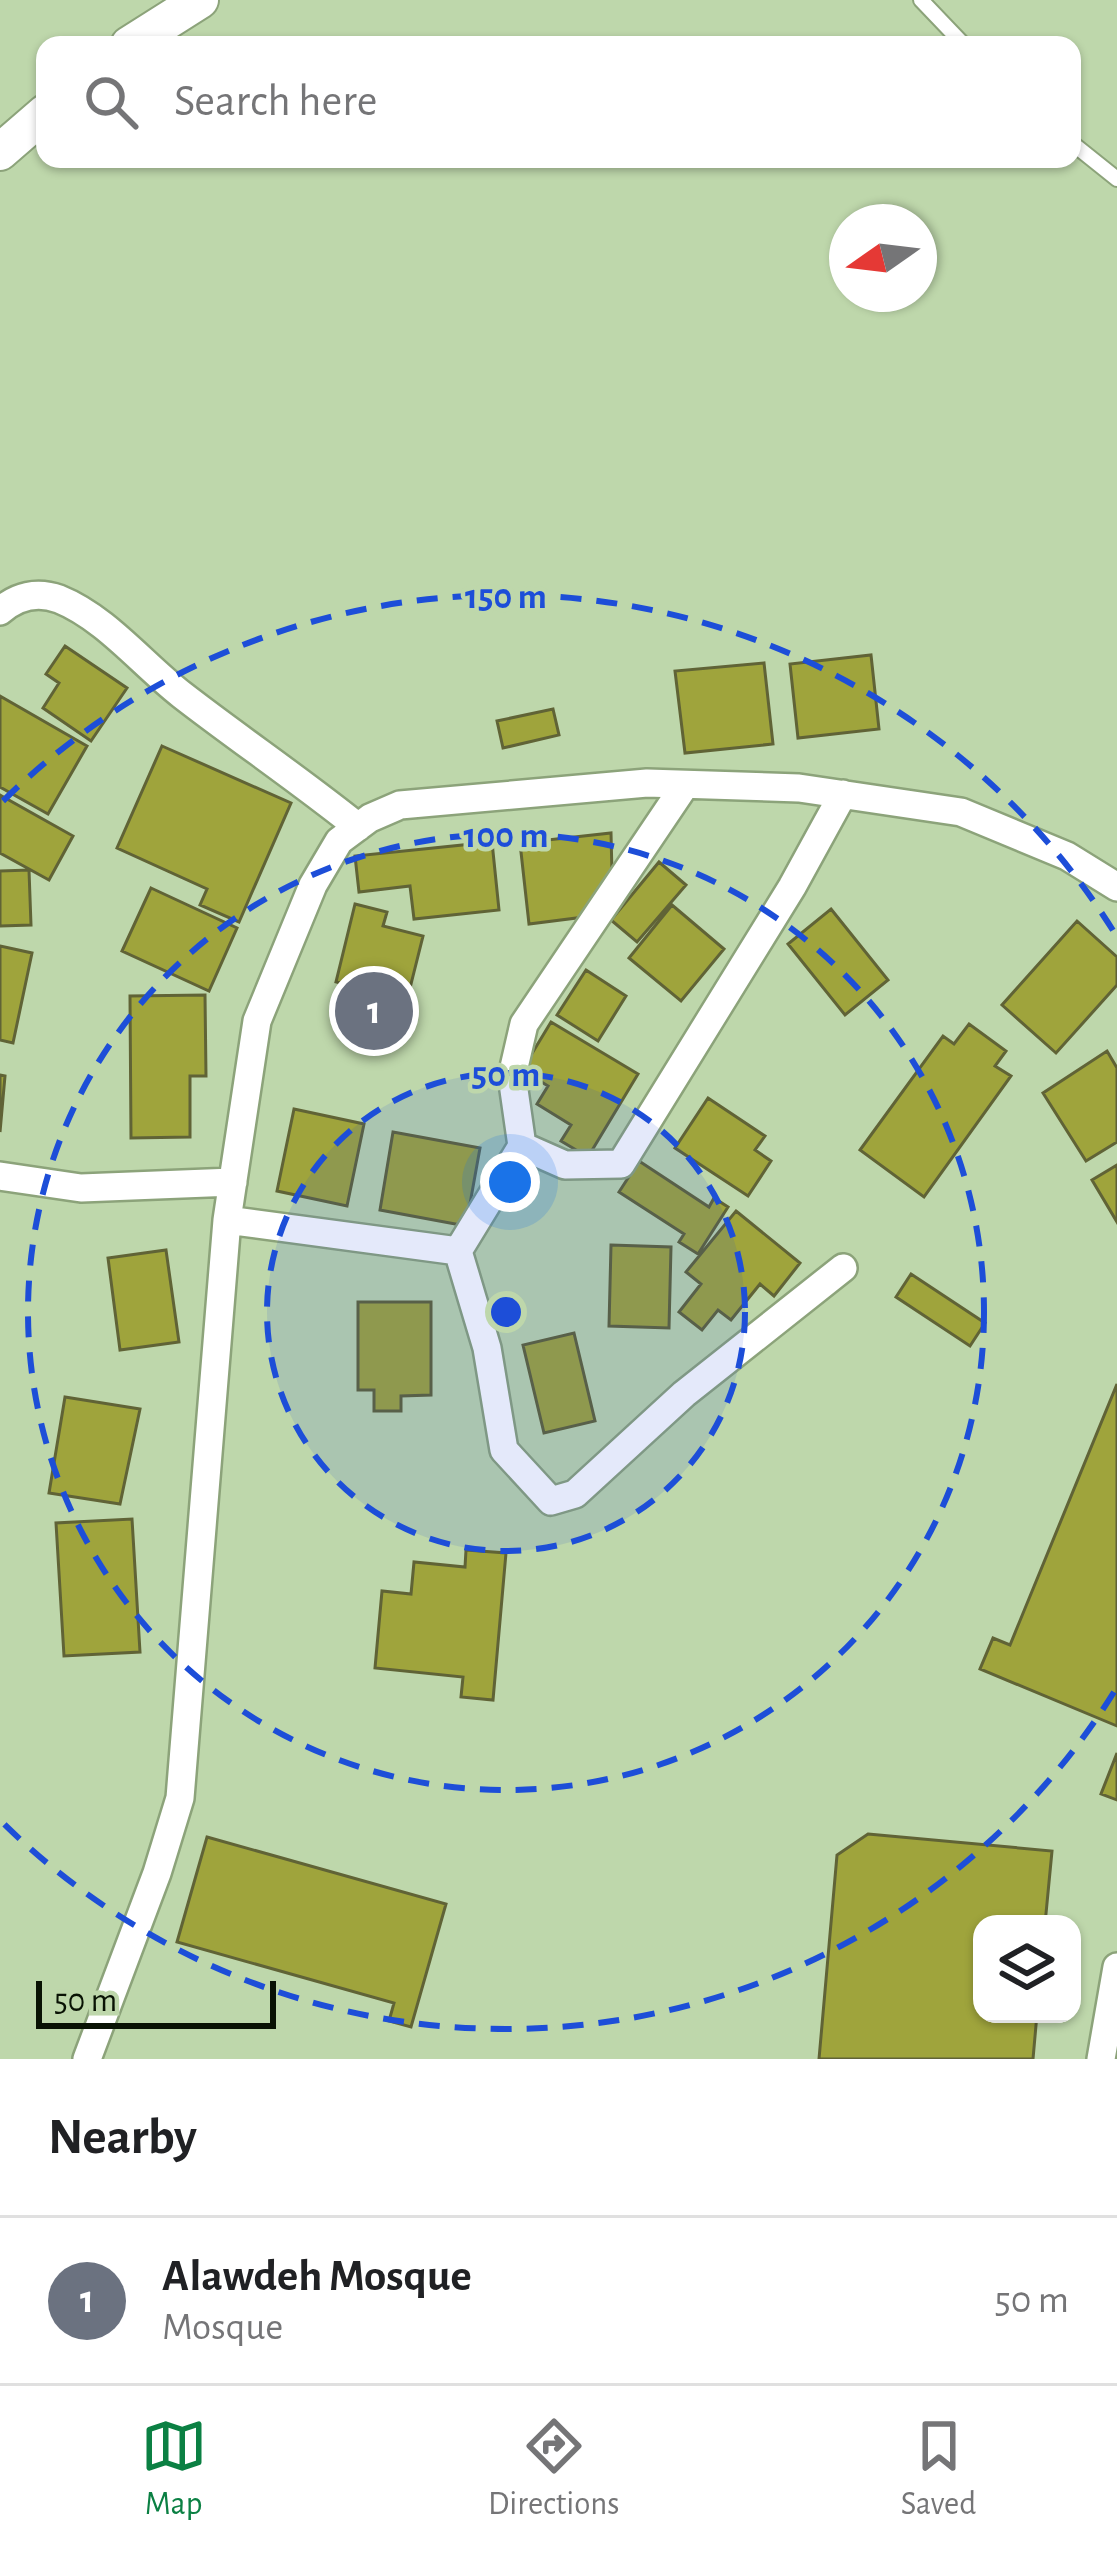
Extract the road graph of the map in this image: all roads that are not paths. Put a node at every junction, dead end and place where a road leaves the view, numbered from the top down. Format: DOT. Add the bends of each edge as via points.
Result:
graph roads {
  1 [pos="200,0"];
  2 [pos="920,0"];
  3 [pos="143,36"];
  4 [pos="955,36"];
  5 [pos="36,121"];
  6 [pos="1081,150"];
  7 [pos="0,152"];
  8 [pos="1117,179"];
  9 [pos="0,611"];
  10 [pos="685,784"];
  11 [pos="843,794"];
  12 [pos="358,827"];
  13 [pos="1117,887"];
  14 [pos="522,1146"];
  15 [pos="0,1176"];
  16 [pos="233,1182"];
  17 [pos="227,1220"];
  18 [pos="458,1251"];
  19 [pos="843,1268"];
  20 [pos="1117,1967"];
  21 [pos="87,2059"];
  22 [pos="1101,2059"];
  1 -- 3 [label="street"];
  2 -- 4 [label="lane"];
  5 -- 7 [label="street"];
  6 -- 8 [label="lane"];
  9 -- 12 [label="street" via="34,594 87,614"];
  10 -- 11 [label="street"];
  10 -- 12 [label="street" via="400,805"];
  10 -- 14 [label="street" via="524,1024 512,1076"];
  11 -- 13 [label="street" via="961,812"];
  11 -- 14 [label="street" via="621,1164 565,1166"];
  12 -- 16 [label="street" via="313,885 257,1021"];
  14 -- 18 [label="street"];
  15 -- 16 [label="street" via="81,1188"];
  16 -- 17 [label="street"];
  17 -- 18 [label="street"];
  17 -- 21 [label="street" via="180,1798"];
  18 -- 19 [label="street" via="487,1348 503,1450 551,1501 574,1494"];
  20 -- 22 [label="street"];
}
